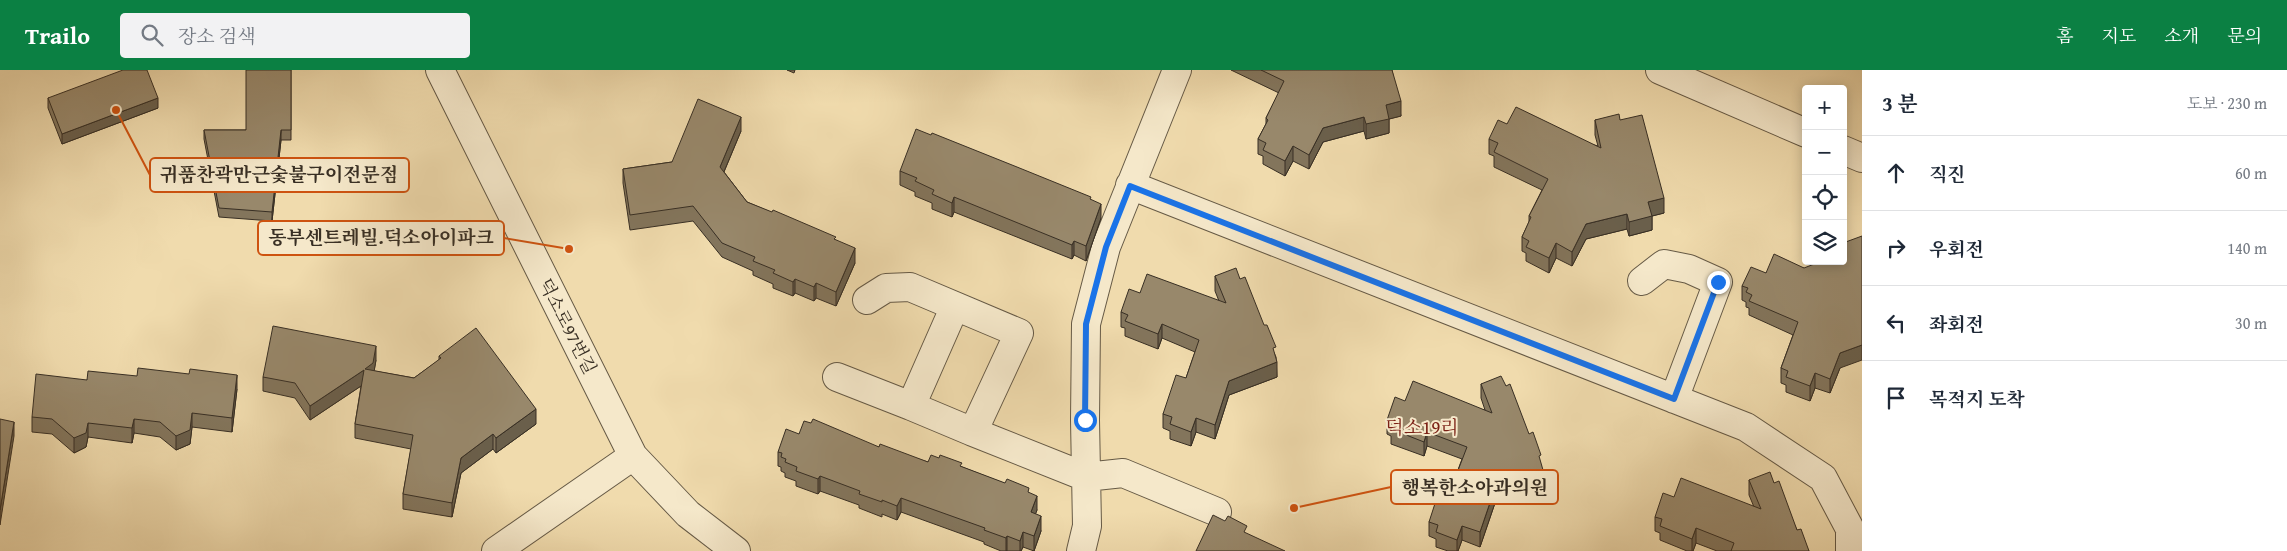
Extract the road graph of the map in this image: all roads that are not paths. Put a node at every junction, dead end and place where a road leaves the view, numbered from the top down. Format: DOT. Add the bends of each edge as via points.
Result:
graph roads {
  1 [pos="440,70"];
  2 [pos="1177,70"];
  3 [pos="1660,70"];
  4 [pos="1802,131"];
  5 [pos="1847,152"];
  6 [pos="1862,158"];
  7 [pos="1130,186"];
  8 [pos="1642,281"];
  9 [pos="867,300"];
  10 [pos="955,306"];
  11 [pos="837,377"];
  12 [pos="1674,399"];
  13 [pos="911,406"];
  14 [pos="973,432"];
  15 [pos="634,456"];
  16 [pos="1086,477"];
  17 [pos="1217,512"];
  18 [pos="496,551"];
  19 [pos="736,551"];
  20 [pos="1081,551"];
  21 [pos="1850,551"];
  1 -- 15 [label="street, 덕소로97번길"];
  2 -- 7 [label="street"];
  3 -- 4 [label="street"];
  5 -- 6 [label="street"];
  7 -- 12 [label="street"];
  7 -- 16 [label="street" via="1106,247 1086,324"];
  8 -- 12 [label="street" via="1664,264 1690,270 1718,282"];
  9 -- 10 [label="street" via="886,288 910,287"];
  10 -- 13 [label="street"];
  10 -- 14 [label="street" via="1019,333"];
  11 -- 13 [label="street"];
  12 -- 21 [label="street" via="1746,427 1823,478 1850,529"];
  13 -- 14 [label="street"];
  14 -- 16 [label="street"];
  15 -- 18 [label="street"];
  15 -- 19 [label="street, 덕소로97번길" via="688,514"];
  16 -- 17 [label="street" via="1123,473"];
  16 -- 20 [label="street" via="1087,526"];
}
